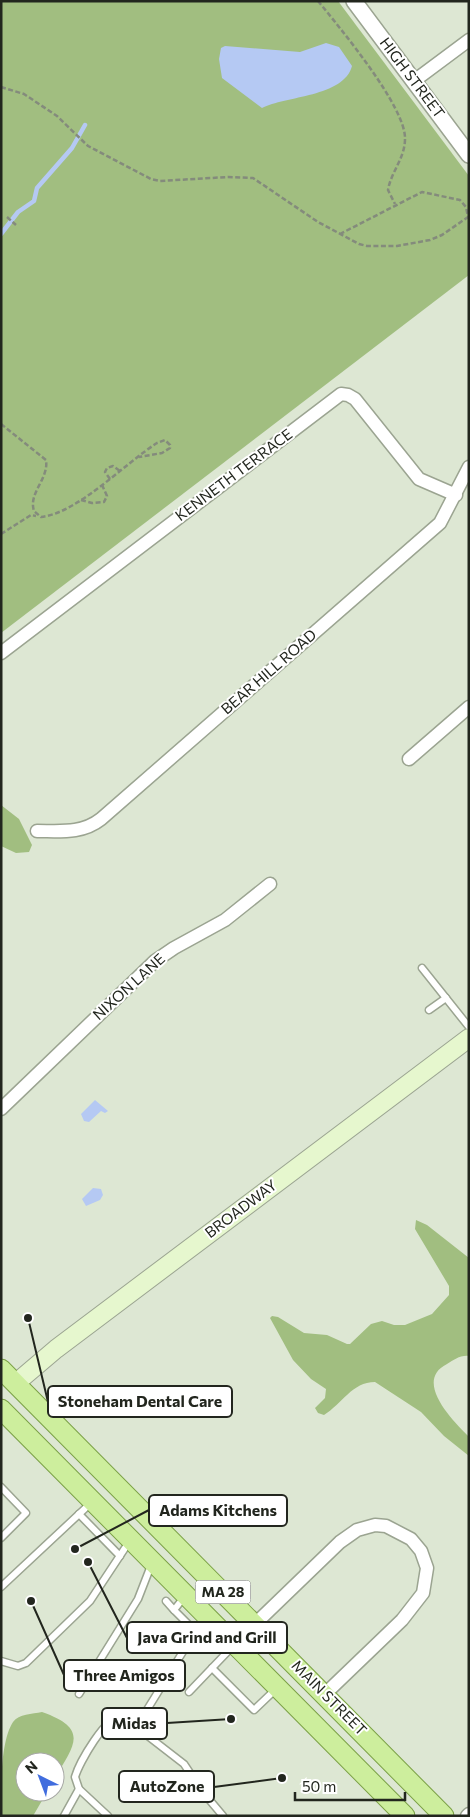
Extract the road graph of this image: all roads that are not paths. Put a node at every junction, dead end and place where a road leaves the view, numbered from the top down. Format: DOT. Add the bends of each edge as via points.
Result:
graph roads {
  1 [pos="354,1"];
  2 [pos="469,40"];
  3 [pos="414,81"];
  4 [pos="469,155"];
  5 [pos="469,467"];
  6 [pos="456,494"];
  7 [pos="1,653"];
  8 [pos="469,707"];
  9 [pos="409,759"];
  10 [pos="37,831"];
  11 [pos="270,884"];
  12 [pos="422,968"];
  13 [pos="446,998"];
  14 [pos="429,1010"];
  15 [pos="469,1027"];
  16 [pos="469,1038"];
  17 [pos="1,1109"];
  18 [pos="1,1369"];
  19 [pos="16,1384"];
  20 [pos="1,1408"];
  21 [pos="1,1487"];
  22 [pos="93,1501"];
  23 [pos="79,1514"];
  24 [pos="1,1538"];
  25 [pos="130,1540"];
  26 [pos="120,1556"];
  27 [pos="152,1562"];
  28 [pos="1,1587"];
  29 [pos="166,1601"];
  30 [pos="180,1603"];
  31 [pos="206,1615"];
  32 [pos="255,1624"];
  33 [pos="196,1632"];
  34 [pos="235,1644"];
  35 [pos="1,1660"];
  36 [pos="212,1668"];
  37 [pos="278,1687"];
  38 [pos="189,1692"];
  39 [pos="79,1694"];
  40 [pos="325,1694"];
  41 [pos="145,1713"];
  42 [pos="410,1781"];
  43 [pos="376,1787"];
  44 [pos="79,1789"];
  45 [pos="64,1816"];
  46 [pos="108,1816"];
  47 [pos="223,1816"];
  48 [pos="405,1816"];
  49 [pos="444,1816"];
  1 -- 3 [label="street, HIGH STREET"];
  2 -- 3 [label="street"];
  3 -- 4 [label="street, HIGH STREET"];
  5 -- 6 [label="street, BEAR HILL ROAD"];
  6 -- 7 [label="street, KENNETH TERRACE" via="419,479 355,399 341,394"];
  6 -- 10 [label="street, BEAR HILL ROAD" via="440,523 101,820 78,831"];
  8 -- 9 [label="street"];
  11 -- 17 [label="street, NIXON LANE" via="226,920 155,961"];
  12 -- 13 [label="lane"];
  13 -- 14 [label="lane"];
  13 -- 15 [label="lane"];
  16 -- 19 [label="main road, BROADWAY" via="56,1349"];
  18 -- 19 [label="main road, MAIN STREET / MA 28"];
  19 -- 32 [label="main road, MAIN STREET / MA 28"];
  20 -- 22 [label="main road, MAIN STREET / MA 28"];
  21 -- 24 [label="lane" via="26,1513"];
  22 -- 23 [label="lane"];
  22 -- 25 [label="main road, MAIN STREET / MA 28"];
  23 -- 26 [label="lane"];
  23 -- 28 [label="lane"];
  25 -- 26 [label="lane"];
  25 -- 27 [label="main road, MAIN STREET / MA 28"];
  26 -- 35 [label="lane" via="89,1602 25,1664 18,1666"];
  27 -- 30 [label="main road, MAIN STREET / MA 28"];
  27 -- 39 [label="lane" via="138,1599"];
  29 -- 30 [label="lane"];
  30 -- 31 [label="main road, MAIN STREET / MA 28"];
  30 -- 33 [label="lane"];
  31 -- 33 [label="lane"];
  31 -- 34 [label="main road, MAIN STREET / MA 28"];
  32 -- 40 [label="main road, MAIN STREET / MA 28"];
  32 -- 40 [label="street" via="340,1542 358,1530 375,1525 386,1526 411,1539 421,1551 427,1568 423,1593 402,1620"];
  33 -- 41 [label="lane"];
  34 -- 36 [label="lane"];
  34 -- 37 [label="main road, MAIN STREET / MA 28"];
  36 -- 37 [label="lane" via="254,1710"];
  36 -- 38 [label="lane"];
  37 -- 43 [label="main road, MAIN STREET / MA 28"];
  40 -- 42 [label="main road, MAIN STREET / MA 28"];
  42 -- 43 [label="main road" via="401,1775 392,1775"];
  42 -- 49 [label="main road, MAIN STREET / MA 28"];
  43 -- 48 [label="main road, MAIN STREET / MA 28"];
  44 -- 45 [label="lane"];
  44 -- 46 [label="lane"];
  44 -- 47 [label="lane" via="76,1773 96,1737 113,1717 122,1716 184,1764"];
}
